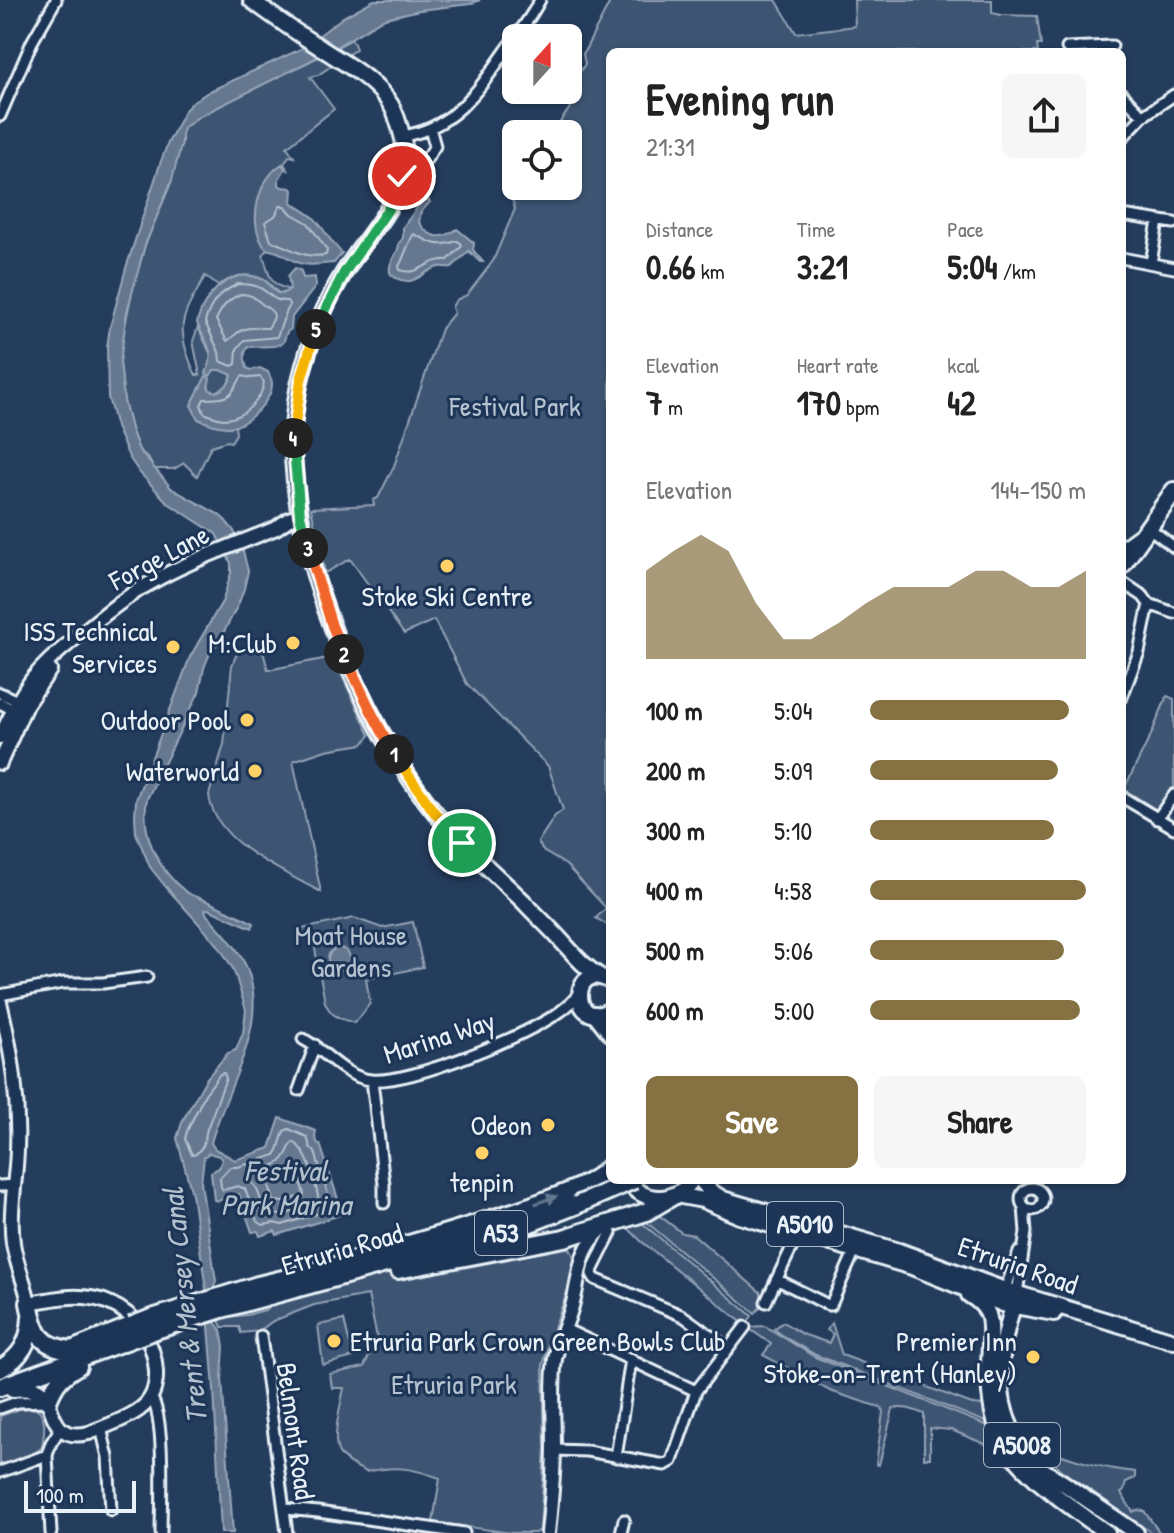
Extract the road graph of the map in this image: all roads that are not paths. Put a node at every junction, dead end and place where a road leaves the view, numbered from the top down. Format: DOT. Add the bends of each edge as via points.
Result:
graph roads {
  1 [pos="56,0"];
  2 [pos="251,0"];
  3 [pos="540,0"];
  4 [pos="1073,44"];
  5 [pos="1107,48"];
  6 [pos="1174,95"];
  7 [pos="1126,98"];
  8 [pos="0,116"];
  9 [pos="1143,116"];
  10 [pos="430,128"];
  11 [pos="1126,134"];
  12 [pos="402,136"];
  13 [pos="422,166"];
  14 [pos="1126,216"];
  15 [pos="1158,221"];
  16 [pos="1174,223"];
  17 [pos="1126,259"];
  18 [pos="1151,263"];
  19 [pos="1174,268"];
  20 [pos="1174,491"];
  21 [pos="301,520"];
  22 [pos="1148,527"];
  23 [pos="1174,547"];
  24 [pos="1126,553"];
  25 [pos="1126,585"];
  26 [pos="1149,604"];
  27 [pos="1174,613"];
  28 [pos="1126,686"];
  29 [pos="0,693"];
  30 [pos="0,703"];
  31 [pos="20,708"];
  32 [pos="0,737"];
  33 [pos="0,763"];
  34 [pos="1174,795"];
  35 [pos="1126,799"];
  36 [pos="1158,816"];
  37 [pos="1174,828"];
  38 [pos="569,950"];
  39 [pos="147,977"];
  40 [pos="606,978"];
  41 [pos="580,991"];
  42 [pos="0,995"];
  43 [pos="0,1002"];
  44 [pos="606,1012"];
  45 [pos="592,1013"];
  46 [pos="549,1018"];
  47 [pos="606,1029"];
  48 [pos="303,1039"];
  49 [pos="5,1045"];
  50 [pos="315,1045"];
  51 [pos="372,1080"];
  52 [pos="299,1090"];
  53 [pos="606,1170"];
  54 [pos="625,1184"];
  55 [pos="630,1184"];
  56 [pos="688,1184"];
  57 [pos="704,1184"];
  58 [pos="1041,1184"];
  59 [pos="15,1185"];
  60 [pos="0,1186"];
  61 [pos="1037,1190"];
  62 [pos="674,1195"];
  63 [pos="384,1203"];
  64 [pos="1024,1207"];
  65 [pos="1038,1209"];
  66 [pos="801,1228"];
  67 [pos="608,1229"];
  68 [pos="1024,1237"];
  69 [pos="564,1238"];
  70 [pos="855,1250"];
  71 [pos="332,1273"];
  72 [pos="938,1278"];
  73 [pos="778,1280"];
  74 [pos="577,1286"];
  75 [pos="1010,1299"];
  76 [pos="766,1302"];
  77 [pos="30,1307"];
  78 [pos="745,1327"];
  79 [pos="565,1329"];
  80 [pos="134,1332"];
  81 [pos="261,1336"];
  82 [pos="1174,1341"];
  83 [pos="107,1348"];
  84 [pos="728,1348"];
  85 [pos="72,1350"];
  86 [pos="631,1359"];
  87 [pos="0,1369"];
  88 [pos="989,1372"];
  89 [pos="0,1376"];
  90 [pos="0,1388"];
  91 [pos="696,1391"];
  92 [pos="151,1397"];
  93 [pos="48,1401"];
  94 [pos="0,1408"];
  95 [pos="101,1428"];
  96 [pos="60,1429"];
  97 [pos="554,1450"];
  98 [pos="47,1455"];
  99 [pos="616,1457"];
  100 [pos="1043,1469"];
  101 [pos="0,1472"];
  102 [pos="285,1509"];
  103 [pos="111,1510"];
  104 [pos="624,1520"];
  105 [pos="51,1533"];
  106 [pos="161,1533"];
  107 [pos="287,1533"];
  108 [pos="464,1533"];
  109 [pos="548,1533"];
  110 [pos="621,1533"];
  111 [pos="1107,1533"];
  112 [pos="1121,1533"];
  113 [pos="1136,1533"];
  1 -- 8 [label="street"];
  2 -- 12 [label="main road" via="358,72 383,95"];
  3 -- 10 [label="street" via="471,100"];
  4 -- 5 [label="street"];
  6 -- 9 [label="street"];
  7 -- 9 [label="street"];
  9 -- 11 [label="street"];
  10 -- 12 [label="street"];
  10 -- 13 [label="street" via="435,146"];
  12 -- 21 [label="main road" via="400,189 337,285 307,354 293,436"];
  14 -- 15 [label="street"];
  15 -- 16 [label="street"];
  15 -- 18 [label="street"];
  17 -- 18 [label="street"];
  18 -- 19 [label="street"];
  20 -- 22 [label="highway"];
  21 -- 31 [label="street, Forge Lane" via="146,585 71,642"];
  21 -- 38 [label="main road" via="332,626 407,775 462,843"];
  22 -- 23 [label="street"];
  22 -- 24 [label="highway"];
  25 -- 26 [label="street"];
  26 -- 27 [label="street"];
  26 -- 28 [label="street"];
  29 -- 31 [label="street"];
  30 -- 31 [label="street"];
  31 -- 32 [label="street, Forge Lane"];
  31 -- 33 [label="street, Forge Lane"];
  34 -- 36 [label="street"];
  35 -- 36 [label="street"];
  36 -- 37 [label="street"];
  38 -- 40 [label="main road"];
  38 -- 41 [label="main road"];
  39 -- 42 [label="street" via="63,983"];
  40 -- 41 [label="main road" via="590,978"];
  41 -- 45 [label="main road" via="581,1004"];
  41 -- 46 [label="street, Marina Way"];
  43 -- 49 [label="street"];
  44 -- 45 [label="main road"];
  45 -- 46 [label="street, Marina Way" via="569,1011"];
  45 -- 47 [label="main road"];
  46 -- 51 [label="street, Marina Way" via="469,1055 417,1073"];
  48 -- 50 [label="street, Marina Way"];
  49 -- 59 [label="street" via="18,1101"];
  50 -- 51 [label="street, Marina Way" via="353,1074"];
  50 -- 52 [label="street"];
  51 -- 63 [label="street" via="386,1160"];
  71 -- 53 [label="highway, one-way" via="569,1192"];
  54 -- 71 [label="highway, Etruria Road / A53, bridge" via="517,1228"];
  55 -- 62 [label="main road, Etruria Road" via="646,1196"];
  56 -- 62 [label="main road"];
  57 -- 66 [label="main road, Etruria Road / A5010" via="723,1199"];
  58 -- 61 [label="street"];
  59 -- 60 [label="street"];
  59 -- 77 [label="street" via="13,1241"];
  61 -- 64 [label="street" via="1021,1195"];
  61 -- 65 [label="street" via="1043,1203"];
  62 -- 66 [label="main road, Etruria Road / A5010"];
  62 -- 67 [label="highway"];
  64 -- 65 [label="street"];
  64 -- 68 [label="street"];
  65 -- 68 [label="street"];
  66 -- 70 [label="main road, Etruria Road / A5010"];
  66 -- 73 [label="street"];
  66 -- 75 [label="main road, Etruria Road / A5010" via="907,1254"];
  67 -- 69 [label="highway"];
  67 -- 74 [label="street" via="591,1240 583,1254"];
  67 -- 84 [label="street" via="596,1254 595,1279 683,1316"];
  68 -- 75 [label="street"];
  69 -- 71 [label="highway" via="412,1267"];
  69 -- 74 [label="street" via="575,1250"];
  70 -- 72 [label="main road, Etruria Road / A5010"];
  70 -- 73 [label="street" via="831,1305"];
  71 -- 80 [label="highway, Etruria Road / A53, bridge"];
  72 -- 75 [label="main road, Etruria Road / A5010"];
  72 -- 88 [label="main road, A5008" via="976,1299 988,1313"];
  73 -- 76 [label="street"];
  74 -- 79 [label="street"];
  75 -- 82 [label="main road, Etruria Road / A5010"];
  75 -- 88 [label="main road"];
  75 -- 100 [label="main road, A5008" via="1001,1401 1014,1435"];
  77 -- 85 [label="highway" via="47,1344"];
  77 -- 87 [label="highway" via="27,1341 13,1362"];
  77 -- 92 [label="street" via="76,1296 121,1310 142,1330 155,1359"];
  78 -- 84 [label="street"];
  79 -- 86 [label="street"];
  79 -- 97 [label="street" via="552,1390"];
  80 -- 83 [label="highway, Etruria Road / A53"];
  80 -- 85 [label="highway, Etruria Road / A53"];
  81 -- 102 [label="street, Belmont Road"];
  83 -- 90 [label="highway, Etruria Road / A53"];
  83 -- 93 [label="highway" via="64,1374"];
  84 -- 91 [label="street"];
  85 -- 89 [label="highway, Etruria Road / A53"];
  86 -- 91 [label="street"];
  86 -- 99 [label="street"];
  88 -- 111 [label="main road, A5008" via="991,1407 1003,1439 1033,1476"];
  90 -- 93 [label="highway" via="27,1386"];
  91 -- 99 [label="street" via="672,1461 665,1465"];
  92 -- 95 [label="street" via="141,1409"];
  92 -- 106 [label="street" via="158,1413"];
  93 -- 94 [label="street"];
  93 -- 96 [label="street"];
  95 -- 96 [label="street" via="81,1435"];
  95 -- 103 [label="street"];
  96 -- 98 [label="street"];
  97 -- 99 [label="street"];
  97 -- 109 [label="street"];
  98 -- 101 [label="street"];
  98 -- 105 [label="street"];
  100 -- 112 [label="main road, A5008"];
  100 -- 113 [label="main road, A5008"];
  102 -- 107 [label="street, Belmont Road"];
  102 -- 108 [label="street"];
  104 -- 110 [label="street"];
}
